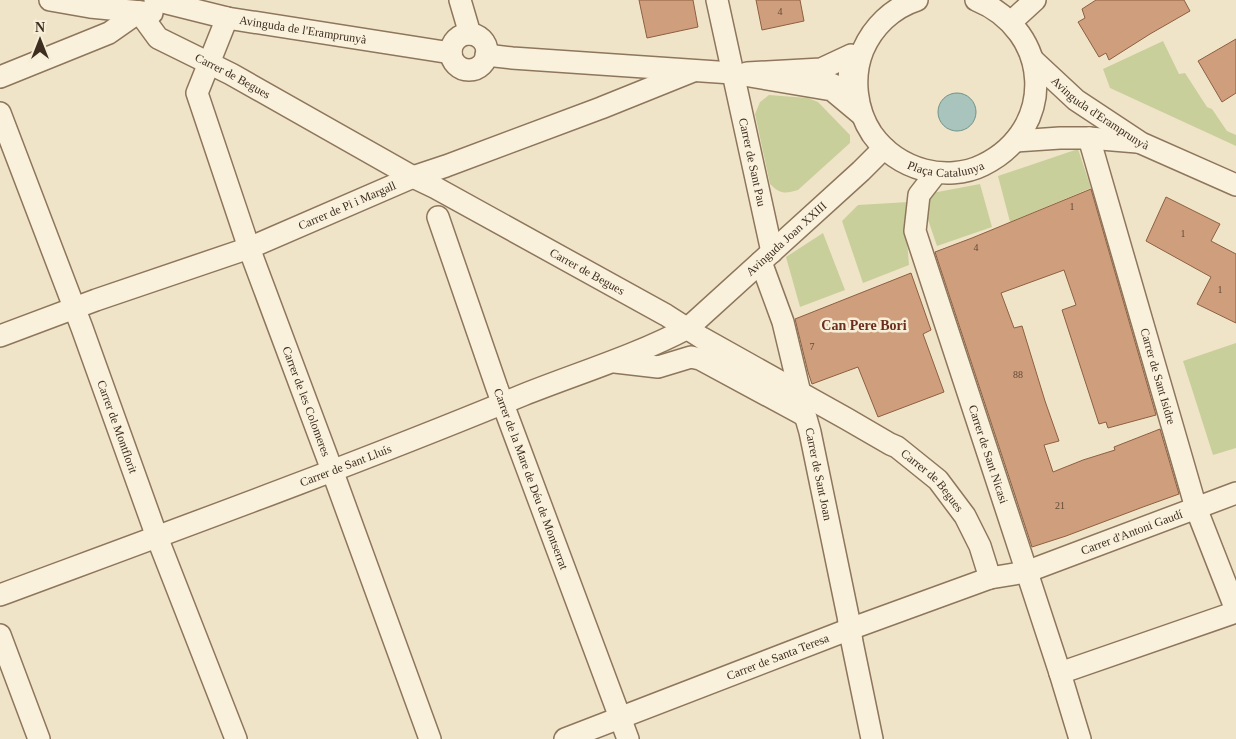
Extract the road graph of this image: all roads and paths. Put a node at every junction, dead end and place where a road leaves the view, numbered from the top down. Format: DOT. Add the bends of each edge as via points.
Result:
graph roads {
  1 [pos="50,0"];
  2 [pos="460,0"];
  3 [pos="718,0"];
  4 [pos="917,0"];
  5 [pos="976,0"];
  6 [pos="1035,0"];
  7 [pos="147,6"];
  8 [pos="227,18"];
  9 [pos="1011,22"];
  10 [pos="875,30"];
  11 [pos="470,34"];
  12 [pos="451,53"];
  13 [pos="486,55"];
  14 [pos="1033,60"];
  15 [pos="209,63"];
  16 [pos="693,71"];
  17 [pos="740,73"];
  18 [pos="0,77"];
  19 [pos="0,113"];
  20 [pos="862,115"];
  21 [pos="1090,138"];
  22 [pos="1015,141"];
  23 [pos="1141,142"];
  24 [pos="884,148"];
  25 [pos="936,173"];
  26 [pos="413,177"];
  27 [pos="1236,185"];
  28 [pos="438,217"];
  29 [pos="249,248"];
  30 [pos="767,257"];
  31 [pos="74,308"];
  32 [pos="688,328"];
  33 [pos="0,336"];
  34 [pos="612,362"];
  35 [pos="800,393"];
  36 [pos="503,404"];
  37 [pos="332,470"];
  38 [pos="1236,493"];
  39 [pos="1196,508"];
  40 [pos="157,537"];
  41 [pos="1026,572"];
  42 [pos="990,578"];
  43 [pos="0,595"];
  44 [pos="1236,611"];
  45 [pos="850,628"];
  46 [pos="0,635"];
  47 [pos="1060,673"];
  48 [pos="620,718"];
  49 [pos="1078,738"];
  50 [pos="39,739"];
  51 [pos="236,739"];
  52 [pos="430,739"];
  53 [pos="565,739"];
  54 [pos="628,739"];
  55 [pos="872,739"];
  1 -- 7 [label="street" via="90,7"];
  2 -- 11 [label="street"];
  3 -- 17 [label="street, Carrer de Sant Pau"];
  4 -- 10 [label="street, Plaça Catalunya" via="892,13"];
  5 -- 9 [label="street, Plaça Catalunya" via="992,7"];
  6 -- 9 [label="street"];
  7 -- 8 [label="street, Avinguda de l'Eramprunyà"];
  7 -- 15 [label="street, Carrer de Begues" via="158,38"];
  7 -- 18 [label="street" via="109,33"];
  8 -- 12 [label="street, Avinguda de l'Eramprunyà"];
  8 -- 15 [label="street"];
  9 -- 14 [label="street, Plaça Catalunya" via="1022,36"];
  10 -- 17 [label="street" via="829,60"];
  10 -- 20 [label="street, Plaça Catalunya" via="862,54 858,71"];
  11 -- 12 [label="street" via="456,39"];
  11 -- 13 [label="street" via="483,41"];
  12 -- 13 [label="street" via="457,65 470,70 479,66"];
  13 -- 16 [label="street"];
  14 -- 22 [label="street, Plaça Catalunya" via="1036,94 1025,127"];
  14 -- 23 [label="street, Avinguda d'Eramprunyà" via="1076,100"];
  15 -- 26 [label="street, Carrer de Begues"];
  15 -- 29 [label="street, Carrer de les Colomeres" via="197,93"];
  16 -- 17 [label="street"];
  16 -- 26 [label="street, Carrer de Pi i Margall"];
  17 -- 20 [label="street" via="832,90"];
  17 -- 30 [label="street, Carrer de Sant Pau"];
  19 -- 31 [label="street, Carrer de Montflorit"];
  20 -- 24 [label="street, Plaça Catalunya"];
  21 -- 22 [label="street, Avinguda d'Eramprunyà"];
  21 -- 23 [label="street, Avinguda d'Eramprunyà"];
  21 -- 39 [label="street, Carrer de Sant Isidre"];
  22 -- 25 [label="street, Plaça Catalunya" via="980,167"];
  23 -- 27 [label="street"];
  24 -- 25 [label="street, Plaça Catalunya" via="907,164"];
  24 -- 30 [label="street, Avinguda Joan XXIII"];
  25 -- 41 [label="street, Carrer de Sant Nicasi" via="919,195 915,231"];
  26 -- 29 [label="street, Carrer de Pi i Margall"];
  26 -- 32 [label="street, Carrer de Begues"];
  28 -- 36 [label="street, Carrer de la Mare de Déu de Montserrat"];
  29 -- 31 [label="street, Carrer de Pi i Margall"];
  29 -- 37 [label="street, Carrer de les Colomeres"];
  30 -- 32 [label="street, Avinguda Joan XXIII"];
  30 -- 35 [label="street, Carrer de Sant Pau"];
  31 -- 33 [label="street, Carrer de Pi i Margall"];
  31 -- 40 [label="street, Carrer de Montflorit"];
  32 -- 34 [label="street, Carrer de Sant Lluís"];
  32 -- 35 [label="street, Carrer de Begues"];
  34 -- 36 [label="street, Carrer de Sant Lluís"];
  34 -- 45 [label="street, Carrer de Sant Joan" via="658,367 691,357 700,359 806,418"];
  35 -- 42 [label="street, Carrer de Begues" via="897,447 938,480 965,516 980,546"];
  36 -- 37 [label="street, Carrer de Sant Lluís"];
  36 -- 48 [label="street, Carrer de la Mare de Déu de Montserrat"];
  37 -- 40 [label="street, Carrer de Sant Lluís"];
  37 -- 52 [label="street, Carrer de les Colomeres"];
  38 -- 39 [label="street, Carrer d'Antoni Gaudí"];
  39 -- 41 [label="street, Carrer d'Antoni Gaudí"];
  39 -- 44 [label="street, Carrer de Sant Isidre"];
  40 -- 43 [label="street, Carrer de Sant Lluís"];
  40 -- 51 [label="street, Carrer de Montflorit"];
  41 -- 42 [label="street, Carrer d'Antoni Gaudí"];
  41 -- 47 [label="street, Carrer de Sant Nicasi"];
  42 -- 45 [label="street, Carrer de Santa Teresa"];
  44 -- 47 [label="street"];
  45 -- 48 [label="street, Carrer de Santa Teresa"];
  45 -- 55 [label="street, Carrer de Sant Joan"];
  46 -- 50 [label="street"];
  47 -- 49 [label="street, Carrer de Sant Nicasi"];
  48 -- 53 [label="street, Carrer de Santa Teresa"];
  48 -- 54 [label="street, Carrer de la Mare de Déu de Montserrat"];
}
